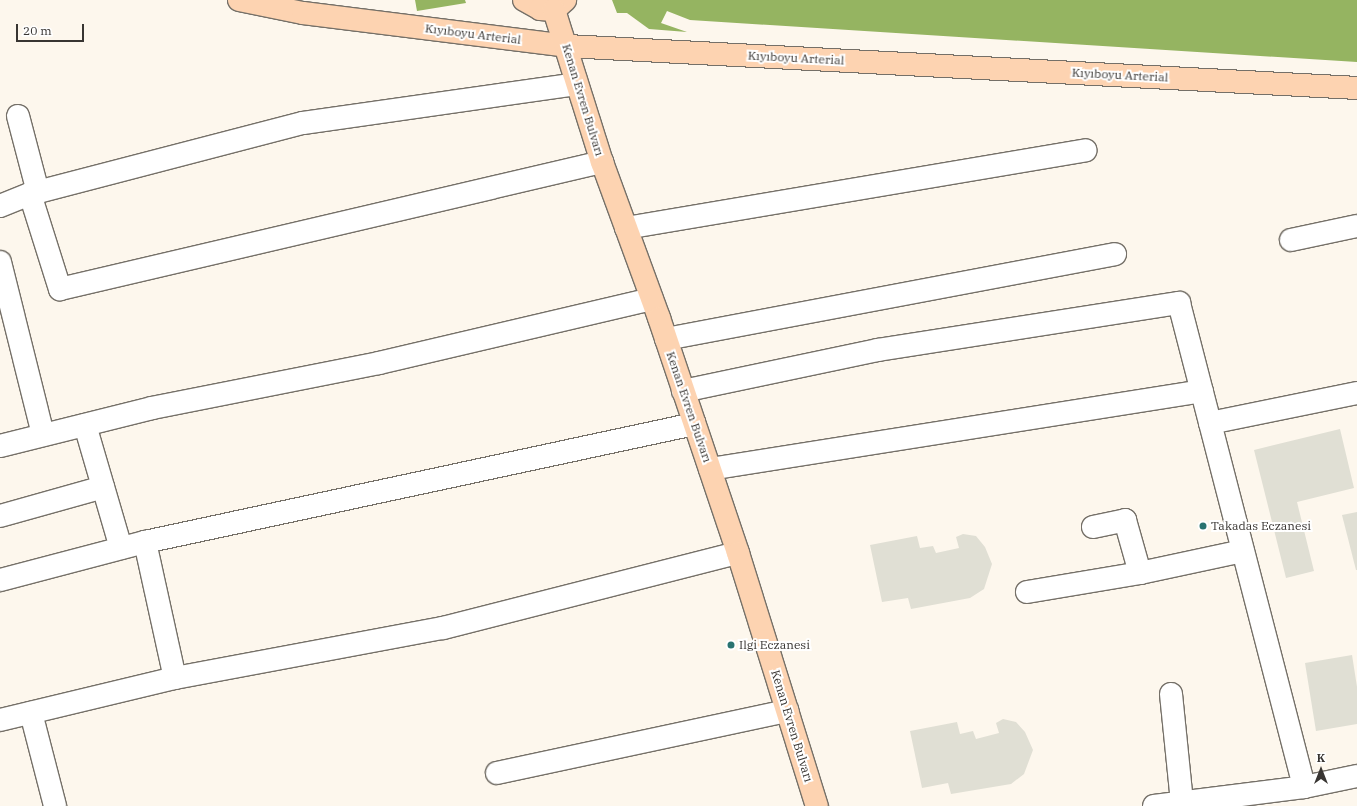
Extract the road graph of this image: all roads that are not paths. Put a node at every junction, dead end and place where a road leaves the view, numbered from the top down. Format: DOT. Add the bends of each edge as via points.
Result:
graph roads {
  1 [pos="238,0"];
  2 [pos="524,0"];
  3 [pos="560,5"];
  4 [pos="567,46"];
  5 [pos="576,84"];
  6 [pos="1357,88"];
  7 [pos="18,116"];
  8 [pos="1085,150"];
  9 [pos="602,162"];
  10 [pos="34,193"];
  11 [pos="0,206"];
  12 [pos="1357,226"];
  13 [pos="626,228"];
  14 [pos="1291,240"];
  15 [pos="1115,254"];
  16 [pos="0,262"];
  17 [pos="652,299"];
  18 [pos="666,339"];
  19 [pos="684,391"];
  20 [pos="1202,391"];
  21 [pos="1357,393"];
  22 [pos="1210,423"];
  23 [pos="694,424"];
  24 [pos="85,425"];
  25 [pos="43,435"];
  26 [pos="0,446"];
  27 [pos="710,469"];
  28 [pos="103,487"];
  29 [pos="0,516"];
  30 [pos="1093,527"];
  31 [pos="145,542"];
  32 [pos="121,548"];
  33 [pos="1243,550"];
  34 [pos="738,553"];
  35 [pos="1140,573"];
  36 [pos="0,580"];
  37 [pos="1027,592"];
  38 [pos="175,678"];
  39 [pos="1171,694"];
  40 [pos="787,711"];
  41 [pos="31,713"];
  42 [pos="0,720"];
  43 [pos="497,773"];
  44 [pos="1357,776"];
  45 [pos="1304,787"];
  46 [pos="1182,802"];
  47 [pos="55,806"];
  48 [pos="817,806"];
  49 [pos="1154,806"];
  1 -- 4 [label="main road, Kıyıboyu Arterial" via="303,13"];
  2 -- 3 [label="main road" via="540,9"];
  3 -- 4 [label="main road, Kenan Evren Bulvarı"];
  4 -- 5 [label="main road, Kenan Evren Bulvarı"];
  4 -- 6 [label="main road, Kıyıboyu Arterial"];
  5 -- 9 [label="main road, Kenan Evren Bulvarı"];
  5 -- 10 [label="street" via="303,123"];
  7 -- 10 [label="street"];
  8 -- 13 [label="street"];
  9 -- 10 [label="street" via="60,289"];
  9 -- 13 [label="main road, Kenan Evren Bulvarı"];
  10 -- 11 [label="street"];
  12 -- 14 [label="street"];
  13 -- 17 [label="main road, Kenan Evren Bulvarı"];
  15 -- 18 [label="street"];
  16 -- 25 [label="street"];
  17 -- 18 [label="main road, Kenan Evren Bulvarı"];
  17 -- 24 [label="street" via="379,363 152,408"];
  18 -- 19 [label="main road, Kenan Evren Bulvarı"];
  19 -- 20 [label="street" via="878,350 1179,302"];
  19 -- 23 [label="main road, Kenan Evren Bulvarı"];
  20 -- 22 [label="street"];
  20 -- 27 [label="street"];
  21 -- 22 [label="street"];
  22 -- 33 [label="street"];
  23 -- 27 [label="main road, Kenan Evren Bulvarı"];
  23 -- 31 [label="street"];
  24 -- 25 [label="street"];
  24 -- 28 [label="street"];
  25 -- 26 [label="street"];
  27 -- 34 [label="main road, Kenan Evren Bulvarı"];
  28 -- 29 [label="street"];
  28 -- 32 [label="street"];
  30 -- 35 [label="street" via="1125,520"];
  31 -- 32 [label="street"];
  31 -- 38 [label="street"];
  32 -- 36 [label="street"];
  33 -- 35 [label="street"];
  33 -- 45 [label="street"];
  34 -- 38 [label="street" via="443,628"];
  34 -- 40 [label="main road, Kenan Evren Bulvarı"];
  35 -- 37 [label="street"];
  38 -- 41 [label="street"];
  39 -- 46 [label="street"];
  40 -- 43 [label="street"];
  40 -- 48 [label="main road, Kenan Evren Bulvarı"];
  41 -- 42 [label="street"];
  41 -- 47 [label="street"];
  44 -- 45 [label="street"];
  45 -- 46 [label="street"];
  46 -- 49 [label="street"];
}
